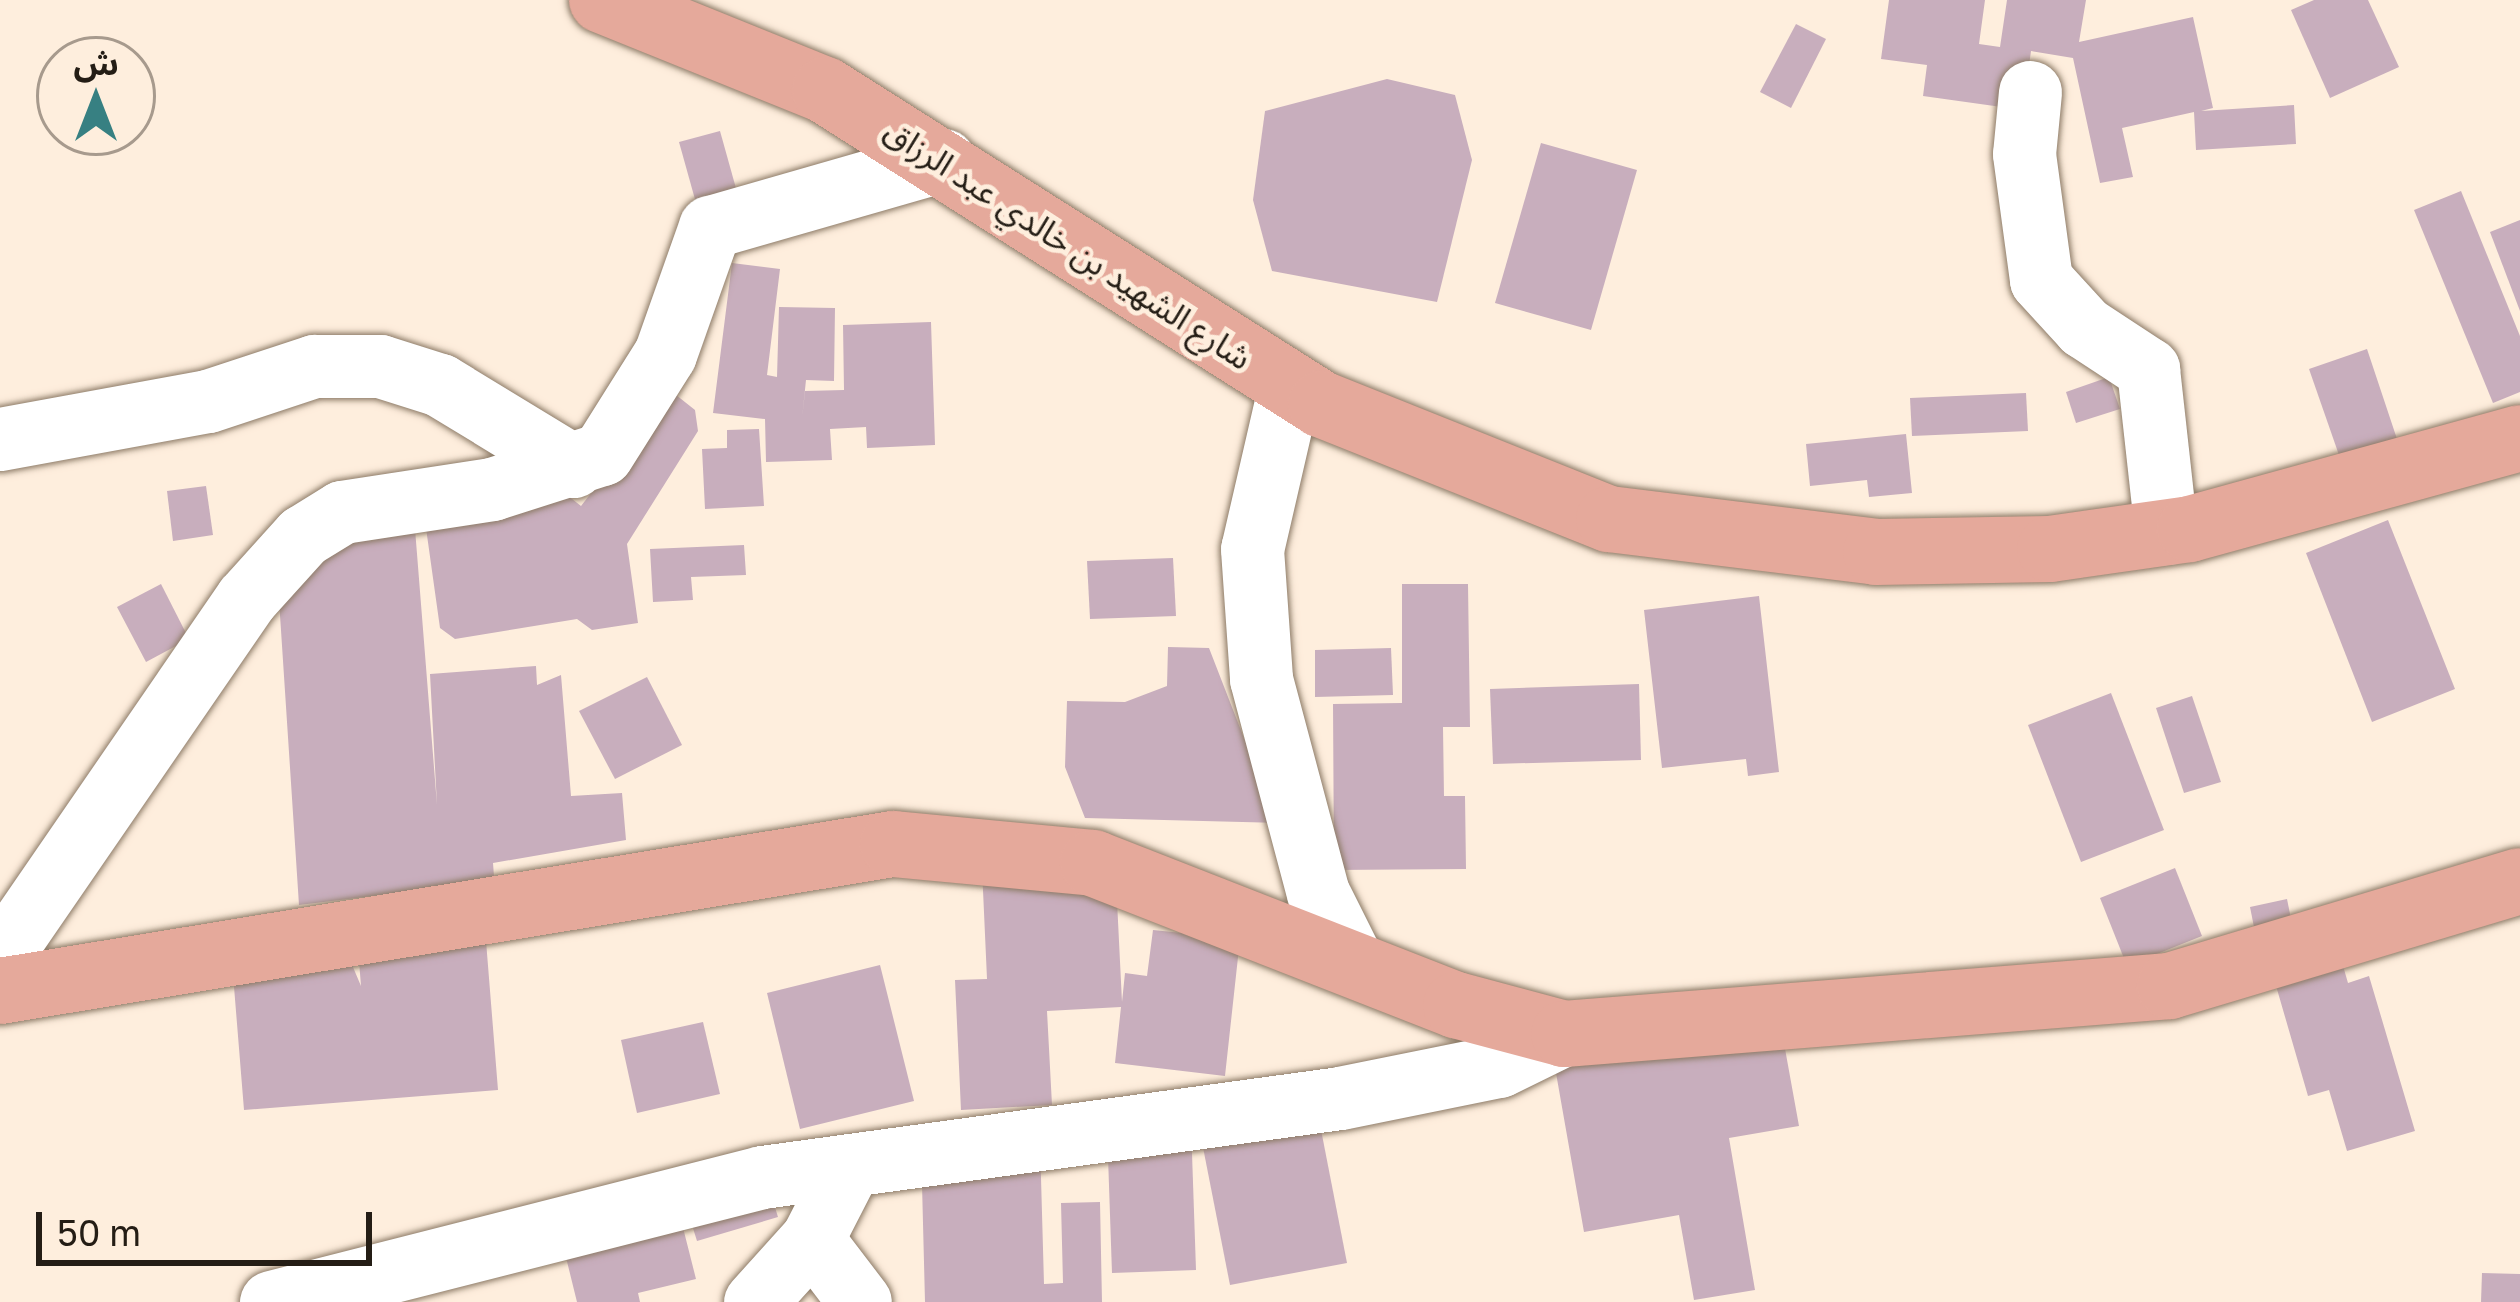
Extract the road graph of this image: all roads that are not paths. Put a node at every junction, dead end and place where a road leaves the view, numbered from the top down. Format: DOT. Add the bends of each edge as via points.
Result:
graph roads {
  1 [pos="602,0"];
  2 [pos="2030,92"];
  3 [pos="944,160"];
  4 [pos="1290,385"];
  5 [pos="2520,438"];
  6 [pos="0,439"];
  7 [pos="573,466"];
  8 [pos="2166,533"];
  9 [pos="2520,881"];
  10 [pos="0,957"];
  11 [pos="1353,963"];
  12 [pos="0,991"];
  13 [pos="1564,1034"];
  14 [pos="850,1166"];
  15 [pos="812,1239"];
  16 [pos="272,1302"];
  17 [pos="755,1302"];
  18 [pos="860,1302"];
  1 -- 3 [label="main road, شارع الشهيد بن خالدي عبد الرزاق" via="825,90"];
  2 -- 8 [label="street" via="2024,154 2042,280 2084,327 2148,369"];
  3 -- 4 [label="main road, شارع الشهيد بن خالدي عبد الرزاق"];
  3 -- 7 [label="street" via="710,227 636,410 602,454"];
  4 -- 8 [label="main road, شارع الشهيد بن خالدي عبد الرزاق" via="1490,477 1708,538 1876,553"];
  4 -- 11 [label="street" via="1252,549 1261,679 1318,893"];
  5 -- 8 [label="main road, شارع الشهيد بن خالدي عبد الرزاق"];
  6 -- 7 [label="street" via="208,401 314,366 380,366 479,405"];
  7 -- 10 [label="street" via="342,512 303,536 246,598"];
  9 -- 13 [label="main road" via="2170,986"];
  11 -- 12 [label="main road" via="1093,863 893,844"];
  11 -- 13 [label="main road"];
  13 -- 14 [label="street" via="1498,1066 1340,1098"];
  14 -- 15 [label="street"];
  14 -- 16 [label="street" via="762,1177"];
  15 -- 17 [label="street"];
  15 -- 18 [label="street"];
}
